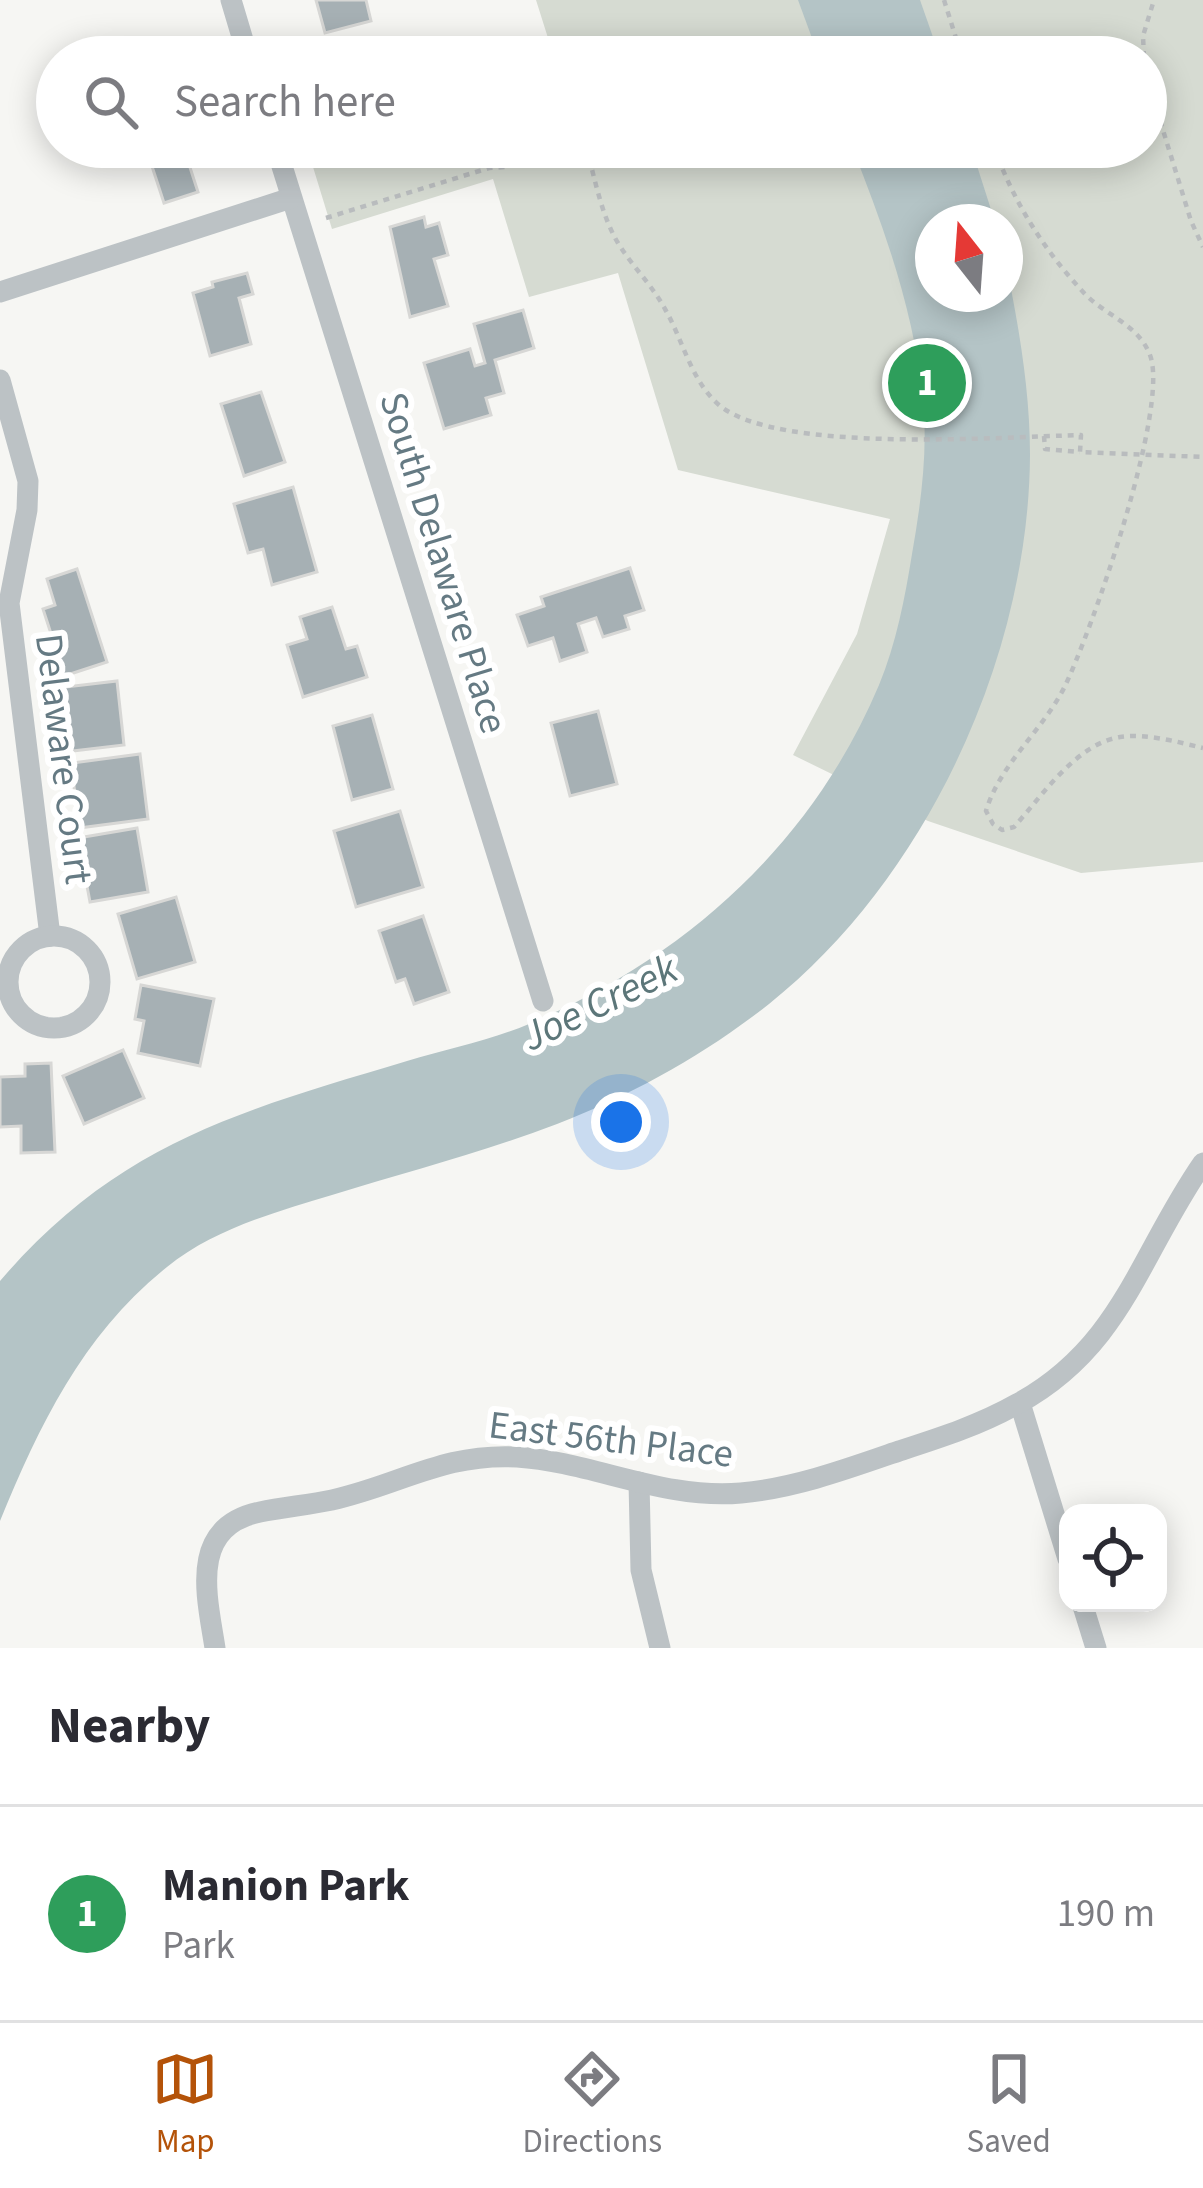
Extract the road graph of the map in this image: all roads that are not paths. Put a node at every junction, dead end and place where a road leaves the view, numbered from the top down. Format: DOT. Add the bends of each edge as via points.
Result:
graph roads {
  1 [pos="231,0"];
  2 [pos="242,36"];
  3 [pos="282,168"];
  4 [pos="291,198"];
  5 [pos="0,292"];
  6 [pos="0,380"];
  7 [pos="50,936"];
  8 [pos="543,1001"];
  9 [pos="1203,1163"];
  10 [pos="1020,1403"];
  11 [pos="639,1481"];
  12 [pos="1059,1529"];
  13 [pos="1085,1612"];
  14 [pos="215,1648"];
  15 [pos="660,1648"];
  16 [pos="1096,1648"];
  1 -- 2 [label="street"];
  3 -- 4 [label="street, South Delaware Place"];
  4 -- 5 [label="street"];
  4 -- 8 [label="street, South Delaware Place"];
  6 -- 7 [label="street, Delaware Court" via="28,481 8,603"];
  7 -- 7 [label="street, Delaware Court" via="21,950 8,981 20,1012 56,1027 86,1013 99,976 83,947"];
  9 -- 10 [label="street, East 56th Place" via="1112,1323 1087,1353"];
  10 -- 11 [label="street, East 56th Place" via="784,1487 692,1494"];
  10 -- 12 [label="street"];
  11 -- 14 [label="street, East 56th Place" via="560,1462 453,1460 370,1490 240,1519 216,1540 205,1570"];
  11 -- 15 [label="street" via="641,1570"];
  13 -- 16 [label="street"];
}
